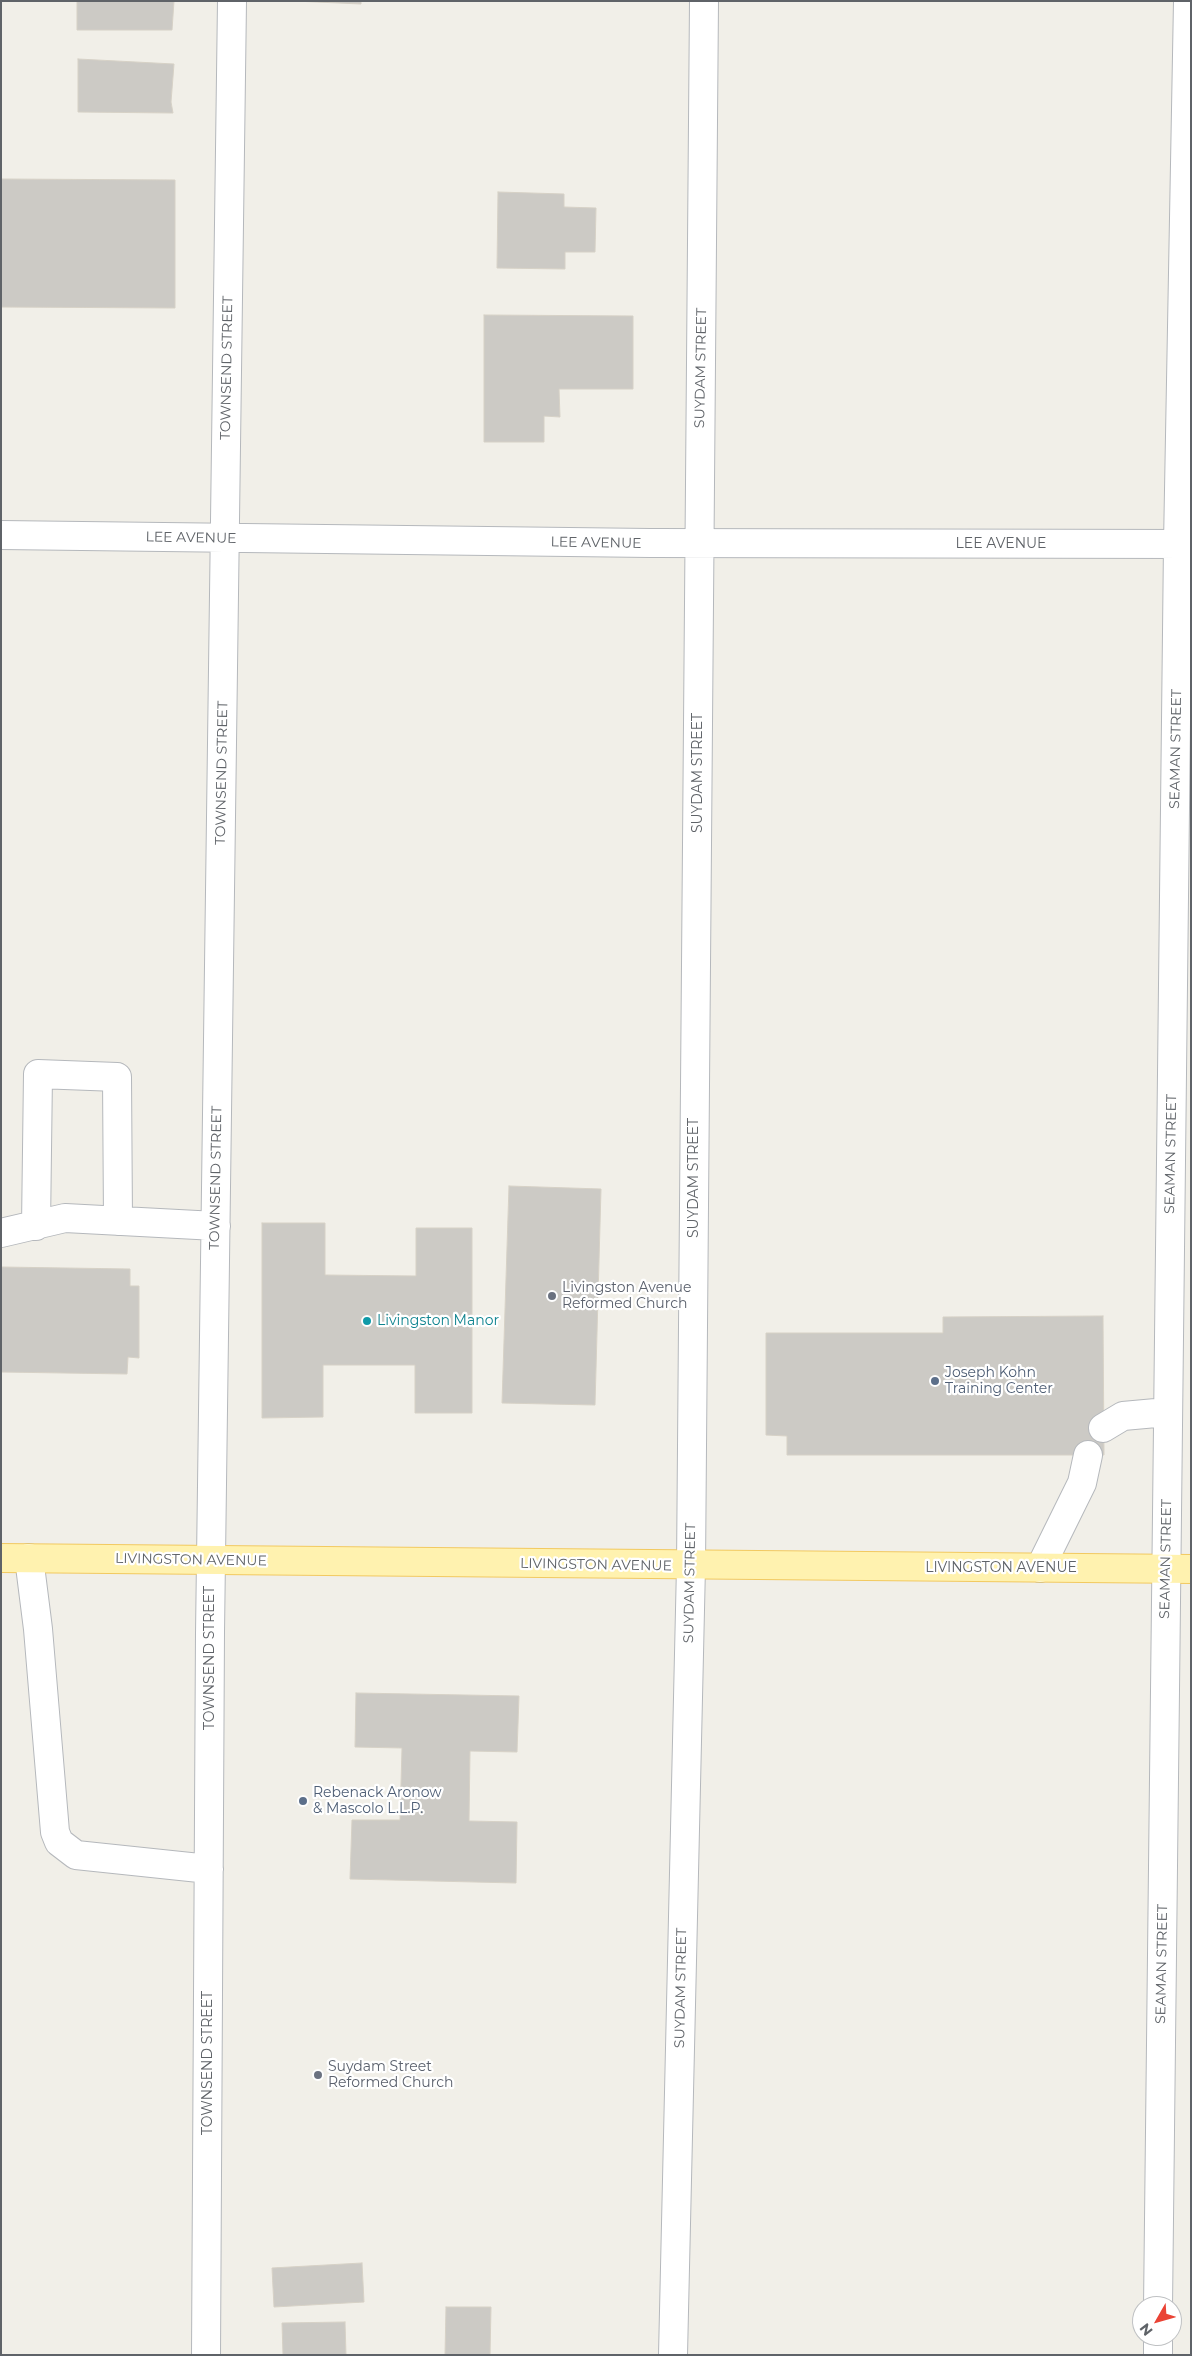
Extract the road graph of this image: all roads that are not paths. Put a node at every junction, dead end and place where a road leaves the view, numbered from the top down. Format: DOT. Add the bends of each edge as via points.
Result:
graph roads {
  1 [pos="232,1"];
  2 [pos="704,1"];
  3 [pos="1188,1"];
  4 [pos="1,535"];
  5 [pos="225,538"];
  6 [pos="699,544"];
  7 [pos="1184,544"];
  8 [pos="118,1221"];
  9 [pos="36,1226"];
  10 [pos="216,1226"];
  11 [pos="1,1232"];
  12 [pos="1167,1412"];
  13 [pos="1103,1428"];
  14 [pos="1088,1455"];
  15 [pos="1,1558"];
  16 [pos="29,1558"];
  17 [pos="211,1560"];
  18 [pos="691,1566"];
  19 [pos="1040,1568"];
  20 [pos="1178,1569"];
  21 [pos="209,1869"];
  22 [pos="1158,2296"];
  23 [pos="206,2355"];
  24 [pos="673,2355"];
  1 -- 5 [label="street, TOWNSEND STREET"];
  2 -- 6 [label="street, SUYDAM STREET"];
  3 -- 7 [label="street, SEAMAN STREET"];
  4 -- 5 [label="street, LEE AVENUE"];
  5 -- 6 [label="street, LEE AVENUE"];
  5 -- 10 [label="street, TOWNSEND STREET"];
  6 -- 7 [label="street, LEE AVENUE"];
  6 -- 18 [label="street, SUYDAM STREET"];
  7 -- 12 [label="street, SEAMAN STREET"];
  8 -- 9 [label="street" via="66,1218"];
  8 -- 9 [label="street" via="117,1077 38,1074"];
  8 -- 10 [label="street"];
  9 -- 11 [label="street"];
  10 -- 17 [label="street, TOWNSEND STREET"];
  12 -- 13 [label="street" via="1122,1416"];
  12 -- 20 [label="street, SEAMAN STREET"];
  14 -- 19 [label="street" via="1082,1483"];
  15 -- 16 [label="main road, LIVINGSTON AVENUE"];
  16 -- 17 [label="main road, LIVINGSTON AVENUE"];
  16 -- 21 [label="street" via="55,1832 60,1842 76,1855"];
  17 -- 18 [label="main road, LIVINGSTON AVENUE"];
  17 -- 21 [label="street, TOWNSEND STREET"];
  18 -- 19 [label="main road, LIVINGSTON AVENUE"];
  18 -- 24 [label="street, SUYDAM STREET"];
  19 -- 20 [label="main road, LIVINGSTON AVENUE"];
  20 -- 22 [label="street, SEAMAN STREET"];
  21 -- 23 [label="street, TOWNSEND STREET"];
}
